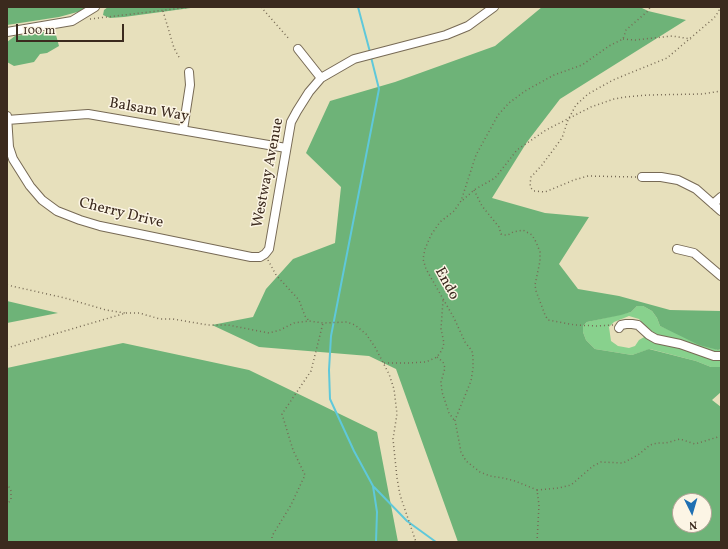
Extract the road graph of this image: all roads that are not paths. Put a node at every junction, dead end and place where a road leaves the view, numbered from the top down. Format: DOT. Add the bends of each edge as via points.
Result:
graph roads {
  1 [pos="95,7"];
  2 [pos="494,7"];
  3 [pos="7,32"];
  4 [pos="298,49"];
  5 [pos="189,72"];
  6 [pos="321,78"];
  7 [pos="7,116"];
  8 [pos="7,120"];
  9 [pos="183,130"];
  10 [pos="286,148"];
  11 [pos="642,177"];
  12 [pos="721,197"];
  13 [pos="713,204"];
  14 [pos="721,211"];
  15 [pos="677,248"];
  16 [pos="265,254"];
  17 [pos="721,276"];
  18 [pos="620,327"];
  19 [pos="721,356"];
  1 -- 3 [label="street" via="72,21"];
  2 -- 6 [label="street, Westway Avenue" via="468,26 446,35 354,59"];
  4 -- 6 [label="street"];
  5 -- 9 [label="street" via="190,85"];
  6 -- 10 [label="street, Westway Avenue" via="297,111"];
  7 -- 8 [label="street, Cherry Drive"];
  8 -- 9 [label="street, Balsam Way" via="88,114"];
  8 -- 16 [label="street, Cherry Drive" via="9,147 13,159 30,186 42,200 57,211 100,226 251,257"];
  9 -- 10 [label="street, Balsam Way"];
  10 -- 16 [label="street, Westway Avenue" via="269,249"];
  11 -- 13 [label="street" via="678,180 696,189"];
  12 -- 13 [label="street"];
  13 -- 14 [label="street"];
  15 -- 17 [label="street" via="694,253"];
  18 -- 19 [label="street" via="632,324 656,339"];
}
